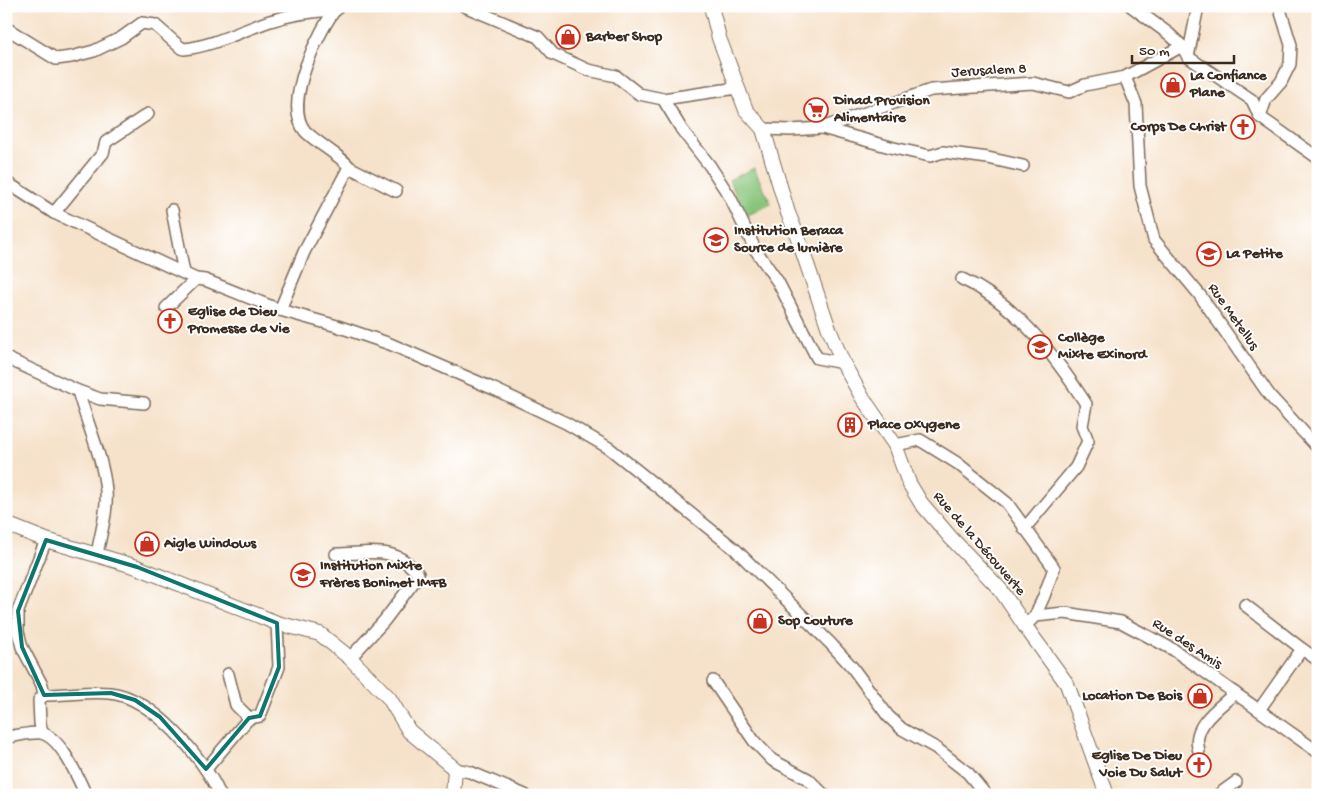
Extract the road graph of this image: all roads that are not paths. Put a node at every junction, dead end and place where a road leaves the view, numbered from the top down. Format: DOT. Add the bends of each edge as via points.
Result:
graph roads {
  1 [pos="464,6"];
  2 [pos="711,6"];
  3 [pos="1132,6"];
  4 [pos="1198,6"];
  5 [pos="1278,6"];
  6 [pos="337,8"];
  7 [pos="6,28"];
  8 [pos="1182,46"];
  9 [pos="1188,57"];
  10 [pos="1125,77"];
  11 [pos="738,88"];
  12 [pos="663,99"];
  13 [pos="148,114"];
  14 [pos="1260,117"];
  15 [pos="822,128"];
  16 [pos="763,129"];
  17 [pos="1318,158"];
  18 [pos="1023,166"];
  19 [pos="349,167"];
  20 [pos="6,182"];
  21 [pos="396,191"];
  22 [pos="172,210"];
  23 [pos="54,213"];
  24 [pos="184,273"];
  25 [pos="196,279"];
  26 [pos="962,279"];
  27 [pos="166,308"];
  28 [pos="280,310"];
  29 [pos="6,358"];
  30 [pos="843,363"];
  31 [pos="78,391"];
  32 [pos="144,402"];
  33 [pos="895,444"];
  34 [pos="1318,448"];
  35 [pos="6,524"];
  36 [pos="1024,529"];
  37 [pos="46,540"];
  38 [pos="336,554"];
  39 [pos="97,555"];
  40 [pos="1245,605"];
  41 [pos="1035,616"];
  42 [pos="277,623"];
  43 [pos="1025,626"];
  44 [pos="1302,649"];
  45 [pos="350,658"];
  46 [pos="1318,660"];
  47 [pos="228,674"];
  48 [pos="713,681"];
  49 [pos="1235,693"];
  50 [pos="44,695"];
  51 [pos="1259,710"];
  52 [pos="249,718"];
  53 [pos="42,733"];
  54 [pos="6,737"];
  55 [pos="1199,750"];
  56 [pos="1318,752"];
  57 [pos="206,769"];
  58 [pos="456,769"];
  59 [pos="1236,782"];
  60 [pos="86,795"];
  61 [pos="220,795"];
  62 [pos="453,795"];
  63 [pos="525,795"];
  64 [pos="824,795"];
  65 [pos="986,795"];
  66 [pos="1107,795"];
  67 [pos="1218,795"];
  1 -- 12 [label="street" via="538,37 554,54 588,70 616,76 639,94"];
  2 -- 11 [label="street, Rue de la Découverte"];
  3 -- 8 [label="street"];
  4 -- 9 [label="street"];
  5 -- 14 [label="street" via="1291,45 1290,64 1281,82 1266,99"];
  6 -- 7 [label="street" via="270,21 184,49 156,25 142,23 94,51 56,59"];
  6 -- 19 [label="street" via="302,75 298,113 304,130 347,162"];
  8 -- 9 [label="street"];
  8 -- 10 [label="street, Jerusalem 8"];
  9 -- 14 [label="street" via="1252,100"];
  10 -- 15 [label="street, Jerusalem 8" via="1085,85 1069,92 1032,83 931,90"];
  10 -- 34 [label="street, Rue Metellus" via="1136,104 1140,186 1154,240 1199,294 1270,396"];
  11 -- 12 [label="street"];
  11 -- 16 [label="street, Rue de la Découverte" via="746,110"];
  12 -- 30 [label="street" via="730,197 755,249 778,282 817,358"];
  13 -- 23 [label="street" via="106,142 103,154"];
  14 -- 17 [label="street"];
  15 -- 16 [label="street, Jerusalem 8"];
  15 -- 18 [label="street" via="930,156 943,152"];
  16 -- 30 [label="street, Rue de la Découverte" via="788,213"];
  19 -- 21 [label="street"];
  19 -- 28 [label="street" via="299,262"];
  20 -- 23 [label="street"];
  22 -- 24 [label="street"];
  23 -- 24 [label="street"];
  24 -- 25 [label="street"];
  25 -- 27 [label="street"];
  25 -- 28 [label="street"];
  26 -- 36 [label="street" via="1006,306 1063,368 1086,404 1082,426 1088,441 1076,468"];
  28 -- 65 [label="street" via="390,344 566,423 609,448 736,550 852,667 888,716 968,773"];
  29 -- 31 [label="street"];
  30 -- 33 [label="street, Rue de la Découverte"];
  31 -- 32 [label="street" via="100,398"];
  31 -- 39 [label="street" via="106,491"];
  33 -- 36 [label="street" via="920,440 957,463 1007,503"];
  33 -- 43 [label="street, Rue de la Découverte" via="909,484 920,503 1000,589"];
  35 -- 37 [label="street"];
  36 -- 41 [label="street" via="1054,568"];
  37 -- 39 [label="street"];
  37 -- 50 [label="street" via="18,612 22,647"];
  38 -- 45 [label="street" via="377,551 395,555 418,574 384,621"];
  39 -- 42 [label="street" via="137,567"];
  40 -- 44 [label="street"];
  41 -- 43 [label="street"];
  41 -- 49 [label="street, Rue des Amis" via="1065,612 1121,622 1174,650"];
  42 -- 45 [label="street" via="320,634"];
  42 -- 52 [label="street" via="279,667 260,716"];
  43 -- 66 [label="street, Rue de la Découverte" via="1068,684"];
  44 -- 46 [label="street"];
  44 -- 51 [label="street"];
  45 -- 58 [label="street" via="389,698 410,731"];
  47 -- 52 [label="street" via="236,705"];
  48 -- 64 [label="street" via="754,741 772,760 808,779"];
  49 -- 51 [label="street, Rue des Amis"];
  49 -- 55 [label="street" via="1202,725 1196,741"];
  50 -- 53 [label="street" via="39,700"];
  50 -- 57 [label="street" via="111,693 135,700 160,717"];
  51 -- 56 [label="street, Rue des Amis"];
  52 -- 57 [label="street"];
  53 -- 54 [label="street"];
  53 -- 60 [label="street" via="56,742"];
  57 -- 61 [label="street"];
  58 -- 62 [label="street"];
  58 -- 63 [label="street"];
  59 -- 67 [label="street"];
}
